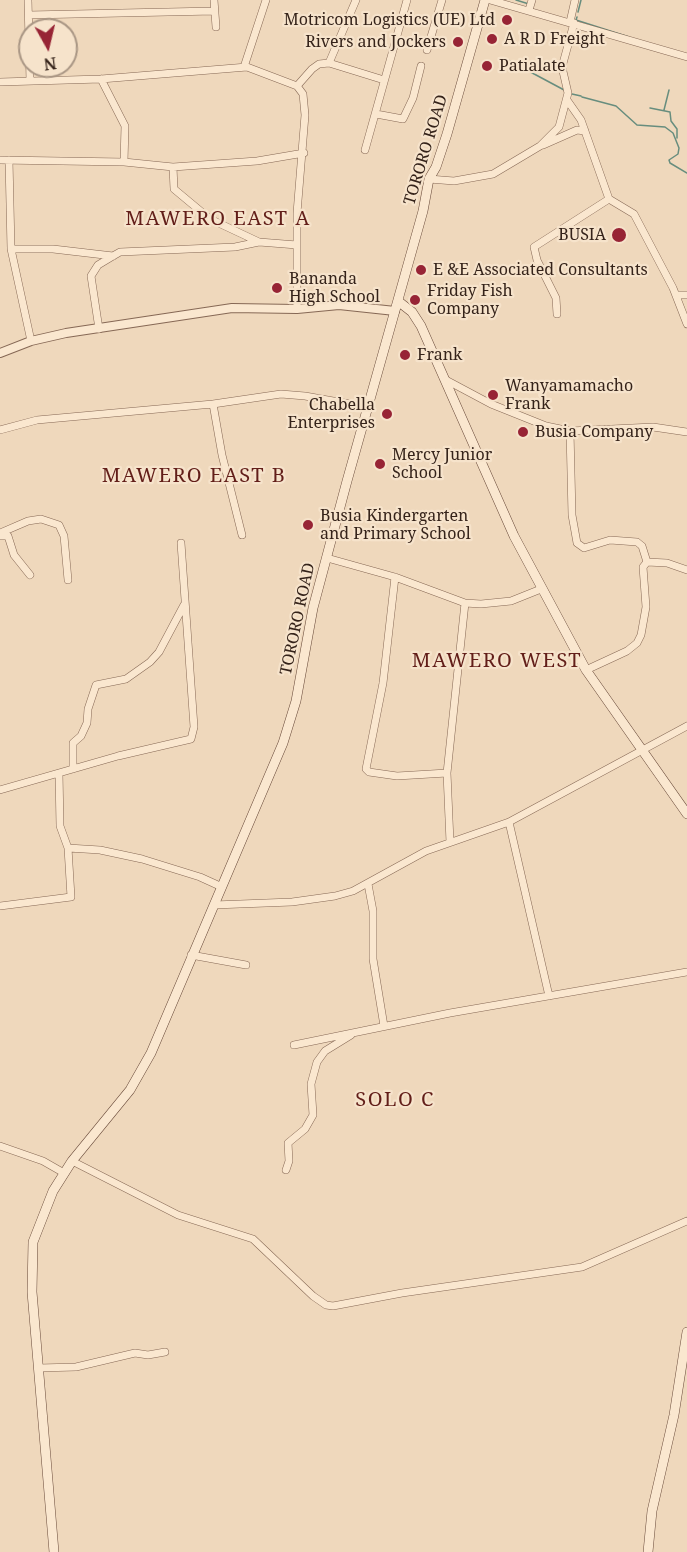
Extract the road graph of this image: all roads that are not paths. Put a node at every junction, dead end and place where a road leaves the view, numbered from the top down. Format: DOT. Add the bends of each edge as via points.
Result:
graph roads {
  1 [pos="28,0"];
  2 [pos="214,0"];
  3 [pos="266,0"];
  4 [pos="356,0"];
  5 [pos="407,0"];
  6 [pos="442,0"];
  7 [pos="485,0"];
  8 [pos="489,0"];
  9 [pos="532,0"];
  10 [pos="575,0"];
  11 [pos="529,10"];
  12 [pos="214,11"];
  13 [pos="29,15"];
  14 [pos="572,22"];
  15 [pos="216,27"];
  16 [pos="427,50"];
  17 [pos="687,57"];
  18 [pos="329,63"];
  19 [pos="421,66"];
  20 [pos="244,67"];
  21 [pos="101,79"];
  22 [pos="384,80"];
  23 [pos="30,81"];
  24 [pos="0,82"];
  25 [pos="297,86"];
  26 [pos="567,100"];
  27 [pos="376,114"];
  28 [pos="585,131"];
  29 [pos="540,146"];
  30 [pos="365,150"];
  31 [pos="304,153"];
  32 [pos="0,160"];
  33 [pos="9,160"];
  34 [pos="124,162"];
  35 [pos="173,167"];
  36 [pos="429,179"];
  37 [pos="609,199"];
  38 [pos="259,242"];
  39 [pos="297,245"];
  40 [pos="11,249"];
  41 [pos="113,256"];
  42 [pos="687,294"];
  43 [pos="676,295"];
  44 [pos="398,301"];
  45 [pos="297,309"];
  46 [pos="395,311"];
  47 [pos="557,314"];
  48 [pos="687,324"];
  49 [pos="99,329"];
  50 [pos="31,341"];
  51 [pos="0,353"];
  52 [pos="446,380"];
  53 [pos="213,404"];
  54 [pos="367,407"];
  55 [pos="0,430"];
  56 [pos="570,431"];
  57 [pos="687,432"];
  58 [pos="0,535"];
  59 [pos="242,535"];
  60 [pos="180,543"];
  61 [pos="327,558"];
  62 [pos="647,562"];
  63 [pos="687,570"];
  64 [pos="30,575"];
  65 [pos="395,577"];
  66 [pos="69,580"];
  67 [pos="541,589"];
  68 [pos="465,603"];
  69 [pos="184,605"];
  70 [pos="585,670"];
  71 [pos="687,726"];
  72 [pos="643,750"];
  73 [pos="73,769"];
  74 [pos="59,773"];
  75 [pos="447,773"];
  76 [pos="0,790"];
  77 [pos="687,814"];
  78 [pos="509,822"];
  79 [pos="450,842"];
  80 [pos="68,848"];
  81 [pos="368,884"];
  82 [pos="222,887"];
  83 [pos="214,905"];
  84 [pos="0,906"];
  85 [pos="190,955"];
  86 [pos="246,965"];
  87 [pos="687,972"];
  88 [pos="549,996"];
  89 [pos="384,1026"];
  90 [pos="356,1032"];
  91 [pos="294,1045"];
  92 [pos="0,1146"];
  93 [pos="72,1161"];
  94 [pos="286,1170"];
  95 [pos="64,1173"];
  96 [pos="687,1221"];
  97 [pos="687,1332"];
  98 [pos="165,1352"];
  99 [pos="39,1368"];
  100 [pos="54,1552"];
  101 [pos="648,1552"];
  1 -- 13 [label="street"];
  2 -- 12 [label="street"];
  3 -- 20 [label="street"];
  4 -- 18 [label="street"];
  5 -- 22 [label="street"];
  6 -- 16 [label="street"];
  7 -- 36 [label="main road, TORORO ROAD" via="447,134"];
  8 -- 11 [label="street"];
  9 -- 11 [label="street"];
  10 -- 14 [label="street"];
  11 -- 14 [label="street"];
  12 -- 13 [label="street"];
  12 -- 15 [label="street"];
  13 -- 23 [label="street"];
  14 -- 17 [label="street"];
  14 -- 26 [label="street" via="562,68"];
  18 -- 22 [label="street"];
  18 -- 25 [label="street" via="312,69"];
  19 -- 27 [label="street" via="403,119"];
  20 -- 21 [label="street"];
  20 -- 25 [label="street"];
  21 -- 23 [label="street"];
  21 -- 34 [label="street" via="125,126"];
  22 -- 27 [label="street"];
  23 -- 24 [label="street"];
  25 -- 31 [label="street" via="304,102"];
  26 -- 28 [label="street"];
  26 -- 29 [label="street" via="559,127"];
  27 -- 30 [label="street"];
  28 -- 29 [label="street" via="577,130"];
  28 -- 37 [label="street"];
  29 -- 36 [label="street" via="483,177"];
  31 -- 35 [label="street"];
  31 -- 39 [label="street" via="299,175"];
  32 -- 33 [label="street"];
  33 -- 34 [label="street"];
  33 -- 40 [label="street"];
  34 -- 35 [label="street"];
  35 -- 38 [label="street" via="172,185 191,205 210,219"];
  36 -- 44 [label="main road, TORORO ROAD"];
  37 -- 43 [label="street" via="634,214"];
  37 -- 47 [label="street" via="534,247 556,298"];
  38 -- 39 [label="street"];
  38 -- 41 [label="street" via="235,247 120,252"];
  39 -- 45 [label="street"];
  40 -- 41 [label="street"];
  40 -- 50 [label="street"];
  41 -- 49 [label="street" via="98,265 91,276"];
  42 -- 43 [label="street"];
  43 -- 48 [label="street"];
  44 -- 46 [label="main road, TORORO ROAD"];
  44 -- 52 [label="main road" via="416,318"];
  45 -- 46 [label="street" via="357,306"];
  45 -- 49 [label="street" via="232,308"];
  46 -- 54 [label="main road, TORORO ROAD"];
  49 -- 50 [label="street"];
  50 -- 51 [label="street"];
  52 -- 56 [label="street" via="491,404 546,426"];
  52 -- 67 [label="main road"];
  53 -- 54 [label="street" via="291,394"];
  53 -- 55 [label="street" via="37,420"];
  53 -- 59 [label="street"];
  54 -- 61 [label="main road, TORORO ROAD"];
  56 -- 57 [label="street" via="653,427"];
  56 -- 62 [label="street" via="572,515 577,543 584,548 610,540 637,542"];
  58 -- 64 [label="street" via="8,536 14,555"];
  58 -- 66 [label="street" via="28,520 41,519 59,525"];
  60 -- 69 [label="street"];
  61 -- 65 [label="street"];
  61 -- 82 [label="main road, TORORO ROAD" via="289,725"];
  62 -- 63 [label="street"];
  62 -- 70 [label="street" via="643,567 646,607 637,643"];
  65 -- 68 [label="street"];
  65 -- 75 [label="street" via="383,683 366,769 397,776"];
  67 -- 68 [label="street" via="511,601"];
  67 -- 70 [label="main road"];
  68 -- 75 [label="street"];
  69 -- 73 [label="street" via="150,662 126,679 96,685 87,723 73,743"];
  69 -- 73 [label="street" via="194,727 191,739"];
  70 -- 72 [label="main road"];
  71 -- 72 [label="street"];
  72 -- 77 [label="main road"];
  72 -- 78 [label="street"];
  73 -- 74 [label="street"];
  74 -- 76 [label="street"];
  74 -- 80 [label="street" via="60,826"];
  75 -- 79 [label="street"];
  78 -- 79 [label="street"];
  78 -- 88 [label="street"];
  79 -- 81 [label="street" via="410,859"];
  80 -- 82 [label="street" via="142,859"];
  80 -- 84 [label="street" via="71,897"];
  81 -- 83 [label="street" via="340,895 306,900"];
  81 -- 89 [label="street" via="373,911 373,959"];
  82 -- 83 [label="main road, TORORO ROAD"];
  83 -- 85 [label="main road, TORORO ROAD"];
  85 -- 86 [label="street"];
  85 -- 93 [label="main road, TORORO ROAD" via="142,1071 109,1119"];
  87 -- 88 [label="street"];
  88 -- 89 [label="street"];
  89 -- 90 [label="street"];
  90 -- 91 [label="street"];
  90 -- 94 [label="street" via="325,1051 317,1062 311,1084 314,1115 288,1143"];
  92 -- 95 [label="street"];
  93 -- 95 [label="main road, TORORO ROAD"];
  93 -- 96 [label="street" via="178,1215 253,1239 313,1296 333,1306 582,1267"];
  95 -- 99 [label="main road, TORORO ROAD" via="45,1206 33,1242 31,1272"];
  97 -- 101 [label="main road" via="674,1415 652,1511"];
  98 -- 99 [label="street" via="135,1353 76,1368"];
  99 -- 100 [label="main road, TORORO ROAD"];
}
